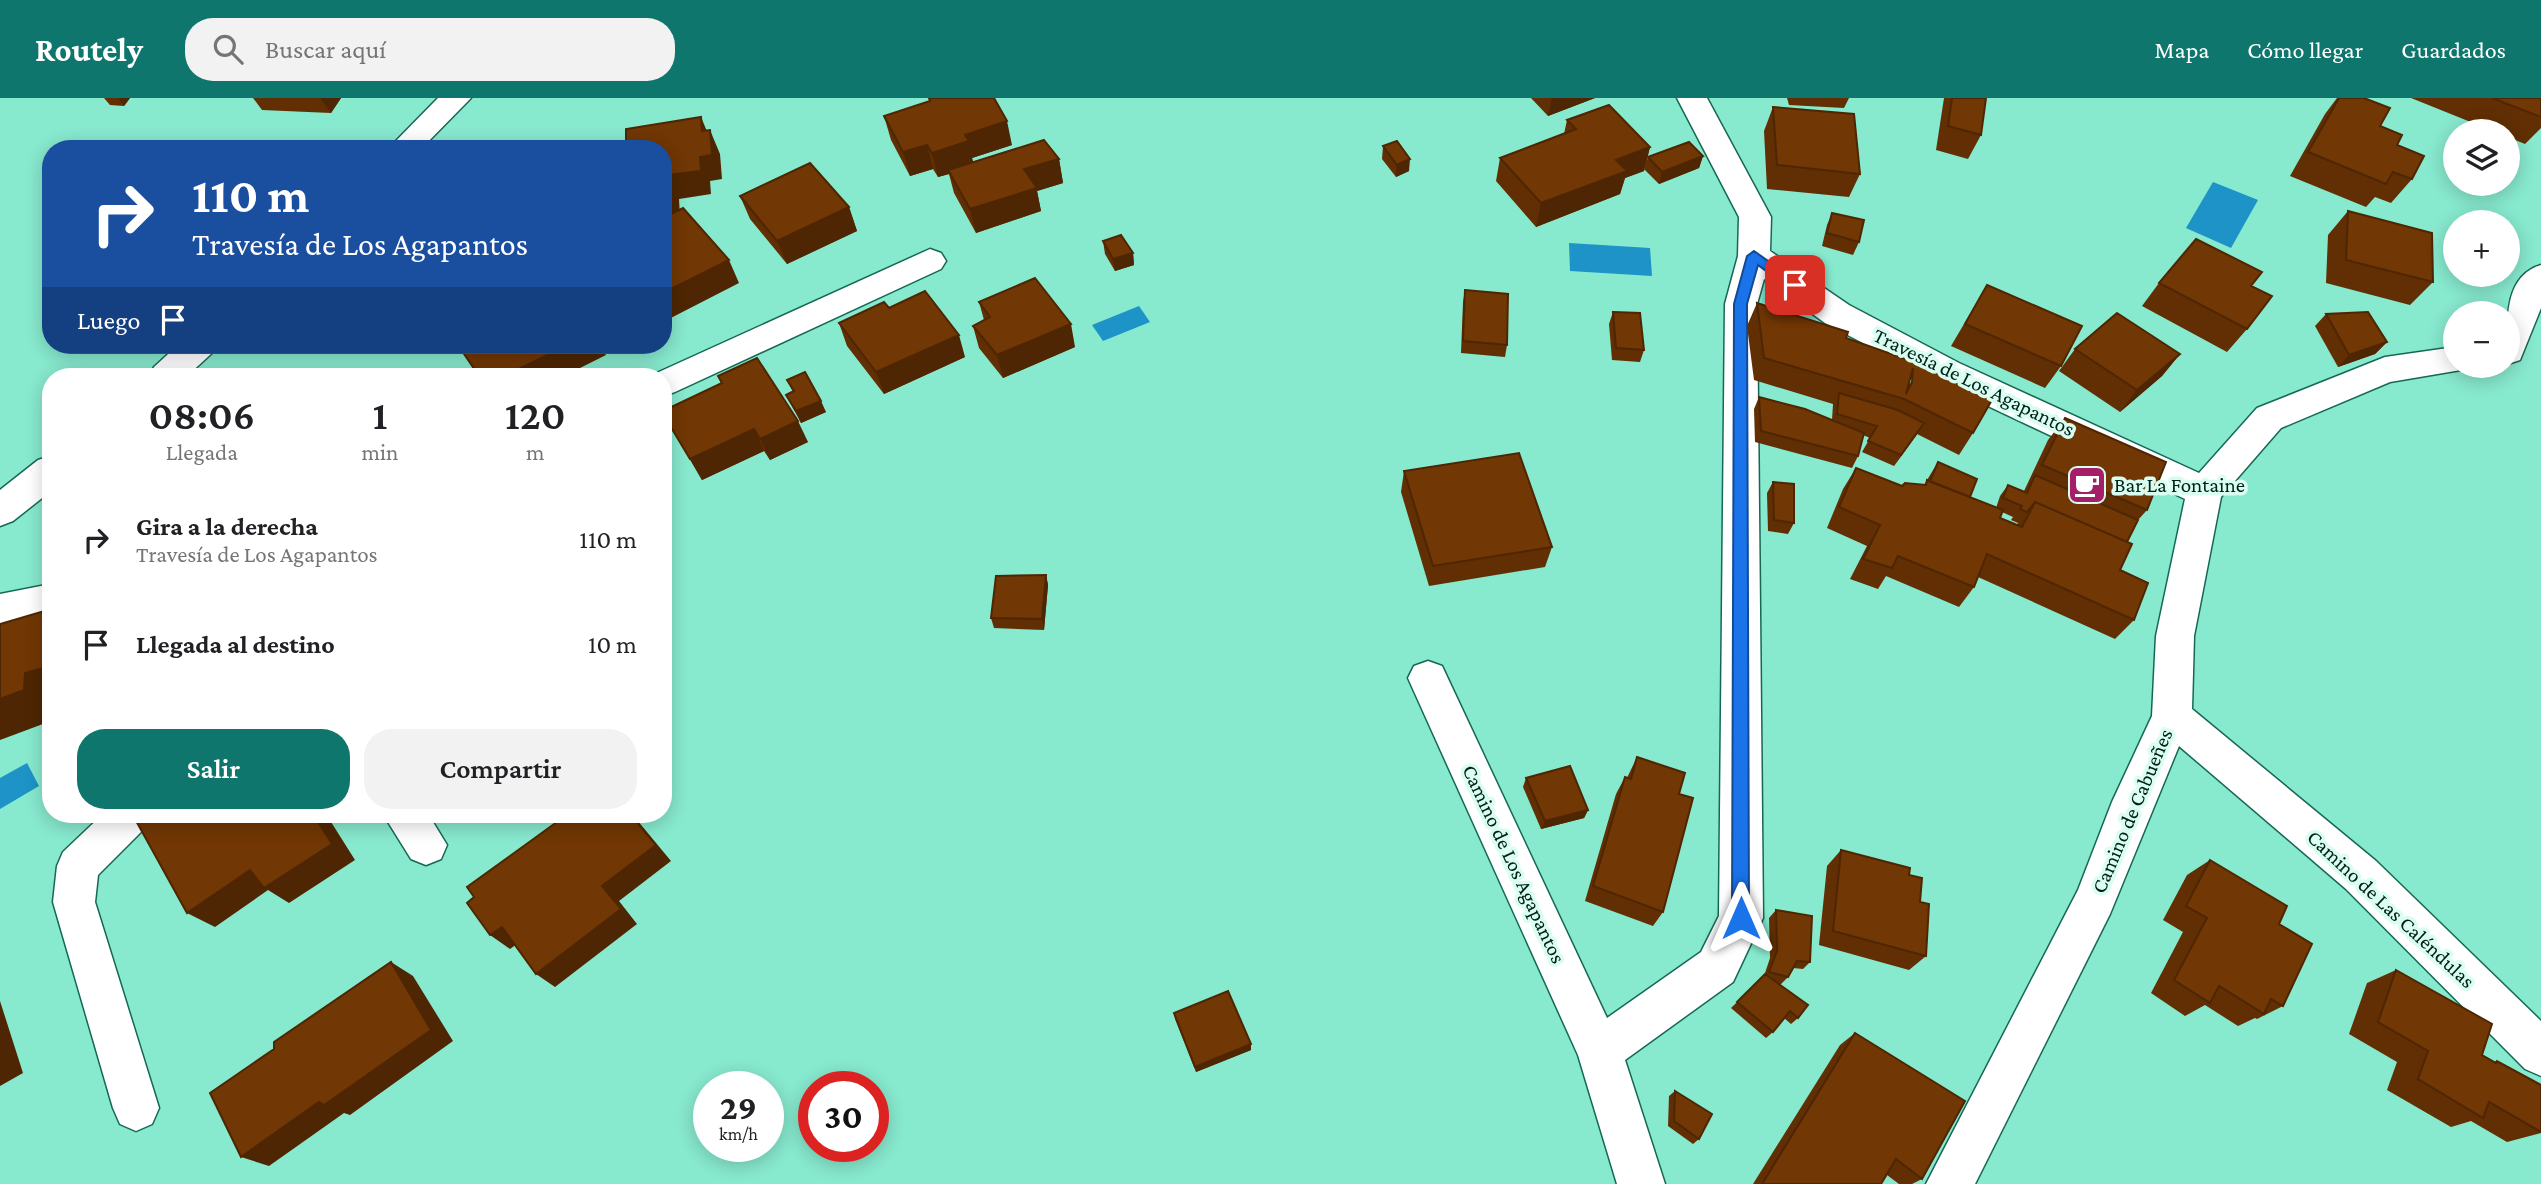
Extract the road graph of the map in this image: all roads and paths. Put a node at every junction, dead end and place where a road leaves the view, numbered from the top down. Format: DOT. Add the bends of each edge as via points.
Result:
graph roads {
  1 [pos="456,98"];
  2 [pos="1692,98"];
  3 [pos="412,140"];
  4 [pos="1754,256"];
  5 [pos="930,261"];
  6 [pos="2541,277"];
  7 [pos="2520,320"];
  8 [pos="2520,353"];
  9 [pos="189,354"];
  10 [pos="2541,356"];
  11 [pos="2443,362"];
  12 [pos="175,368"];
  13 [pos="672,379"];
  14 [pos="42,477"];
  15 [pos="2204,492"];
  16 [pos="0,510"];
  17 [pos="42,602"];
  18 [pos="0,610"];
  19 [pos="1428,678"];
  20 [pos="2172,716"];
  21 [pos="122,823"];
  22 [pos="1599,1051"];
  23 [pos="2541,1053"];
  24 [pos="136,1108"];
  25 [pos="1641,1184"];
  26 [pos="1950,1184"];
  1 -- 3 [label="street"];
  2 -- 4 [label="street" via="1755,217"];
  4 -- 15 [label="street, Travesía de Los Agapantos" via="1836,314 1947,372"];
  4 -- 22 [label="street" via="1741,304 1741,918 1717,967"];
  5 -- 13 [label="street"];
  6 -- 7 [label="street"];
  8 -- 10 [label="street"];
  9 -- 12 [label="street"];
  11 -- 15 [label="street, Camino de Cabueñes" via="2385,370 2269,418"];
  14 -- 16 [label="street"];
  15 -- 20 [label="street, Camino de Cabueñes" via="2175,636"];
  17 -- 18 [label="street"];
  19 -- 22 [label="street, Camino de Los Agapantos"];
  20 -- 23 [label="street, Camino de Las Caléndulas" via="2361,875"];
  20 -- 26 [label="street, Camino de Cabueñes" via="2095,900"];
  21 -- 24 [label="street" via="78,866 74,902"];
  22 -- 25 [label="street, Camino de Los Agapantos"];
}
